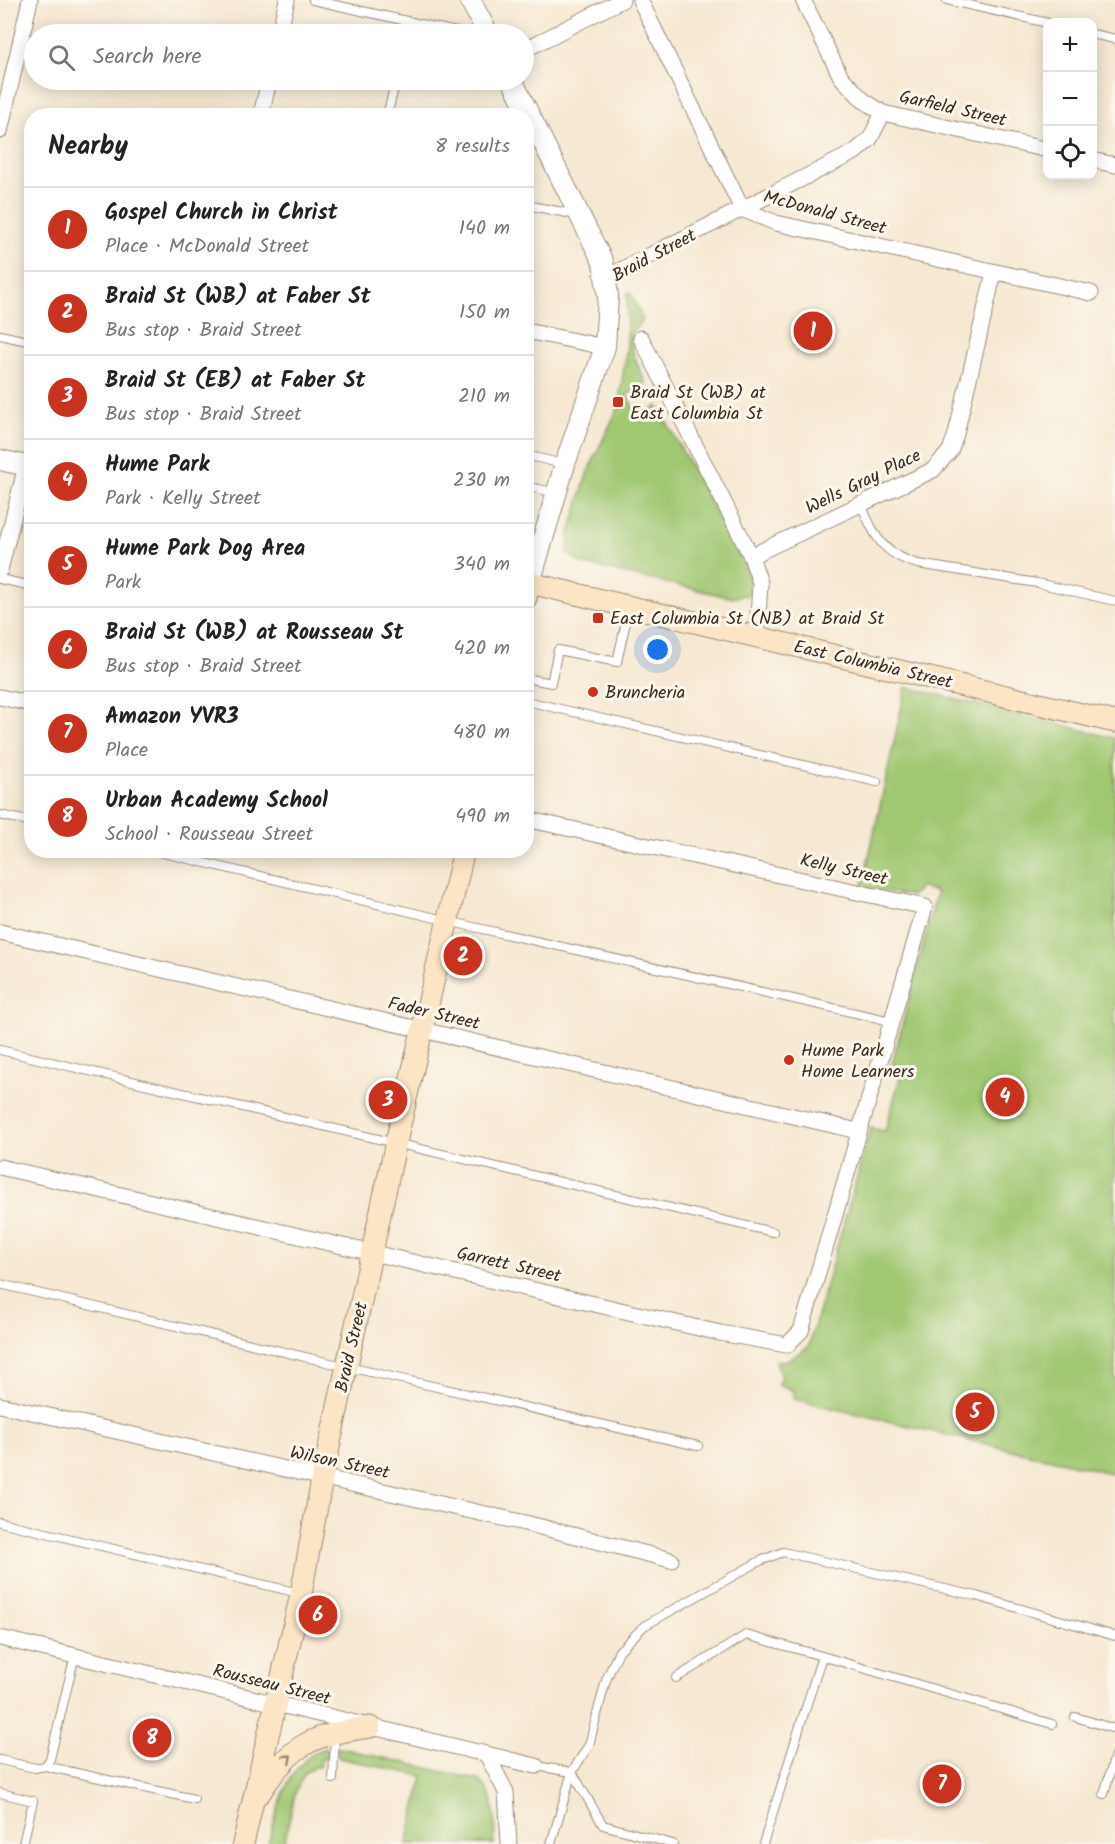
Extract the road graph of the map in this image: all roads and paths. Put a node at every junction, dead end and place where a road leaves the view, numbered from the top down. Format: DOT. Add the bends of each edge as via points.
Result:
graph roads {
  1 [pos="30,0"];
  2 [pos="287,0"];
  3 [pos="313,0"];
  4 [pos="470,0"];
  5 [pos="640,0"];
  6 [pos="803,0"];
  7 [pos="814,0"];
  8 [pos="947,0"];
  9 [pos="612,2"];
  10 [pos="811,15"];
  11 [pos="1043,22"];
  12 [pos="25,24"];
  13 [pos="281,24"];
  14 [pos="420,24"];
  15 [pos="483,24"];
  16 [pos="24,26"];
  17 [pos="1097,35"];
  18 [pos="1115,39"];
  19 [pos="534,45"];
  20 [pos="267,90"];
  21 [pos="394,90"];
  22 [pos="517,90"];
  23 [pos="263,108"];
  24 [pos="389,108"];
  25 [pos="526,108"];
  26 [pos="884,113"];
  27 [pos="534,123"];
  28 [pos="0,131"];
  29 [pos="1043,149"];
  30 [pos="1097,161"];
  31 [pos="1115,165"];
  32 [pos="534,207"];
  33 [pos="742,209"];
  34 [pos="581,216"];
  35 [pos="994,272"];
  36 [pos="606,277"];
  37 [pos="1090,293"];
  38 [pos="534,332"];
  39 [pos="0,335"];
  40 [pos="641,338"];
  41 [pos="24,340"];
  42 [pos="605,347"];
  43 [pos="534,457"];
  44 [pos="0,460"];
  45 [pos="565,464"];
  46 [pos="24,466"];
  47 [pos="24,485"];
  48 [pos="534,488"];
  49 [pos="556,493"];
  50 [pos="861,504"];
  51 [pos="751,556"];
  52 [pos="534,568"];
  53 [pos="0,570"];
  54 [pos="0,579"];
  55 [pos="24,584"];
  56 [pos="534,589"];
  57 [pos="1115,601"];
  58 [pos="629,606"];
  59 [pos="756,636"];
  60 [pos="534,680"];
  61 [pos="0,697"];
  62 [pos="24,702"];
  63 [pos="534,703"];
  64 [pos="1115,722"];
  65 [pos="877,782"];
  66 [pos="0,815"];
  67 [pos="24,820"];
  68 [pos="534,821"];
  69 [pos="184,858"];
  70 [pos="462,858"];
  71 [pos="448,921"];
  72 [pos="0,932"];
  73 [pos="891,1021"];
  74 [pos="423,1030"];
  75 [pos="0,1050"];
  76 [pos="858,1131"];
  77 [pos="396,1142"];
  78 [pos="0,1167"];
  79 [pos="773,1232"];
  80 [pos="372,1253"];
  81 [pos="0,1284"];
  82 [pos="346,1366"];
  83 [pos="0,1405"];
  84 [pos="698,1446"];
  85 [pos="322,1479"];
  86 [pos="0,1522"];
  87 [pos="671,1560"];
  88 [pos="301,1594"];
  89 [pos="1115,1636"];
  90 [pos="0,1638"];
  91 [pos="75,1655"];
  92 [pos="822,1656"];
  93 [pos="676,1678"];
  94 [pos="276,1705"];
  95 [pos="1075,1718"];
  96 [pos="1052,1724"];
  97 [pos="370,1727"];
  98 [pos="1115,1729"];
  99 [pos="336,1731"];
  100 [pos="487,1755"];
  101 [pos="1115,1755"];
  102 [pos="0,1760"];
  103 [pos="45,1766"];
  104 [pos="536,1766"];
  105 [pos="572,1772"];
  106 [pos="333,1779"];
  107 [pos="0,1793"];
  108 [pos="1104,1794"];
  109 [pos="194,1799"];
  110 [pos="253,1804"];
  111 [pos="23,1844"];
  112 [pos="243,1844"];
  113 [pos="509,1844"];
  114 [pos="550,1844"];
  115 [pos="673,1844"];
  116 [pos="764,1844"];
  1 -- 12 [label="street"];
  2 -- 13 [label="street"];
  3 -- 14 [label="lane"];
  4 -- 15 [label="street"];
  5 -- 33 [label="street, McDonald Street"];
  6 -- 10 [label="street, Garfield Street"];
  7 -- 10 [label="street"];
  8 -- 11 [label="lane"];
  9 -- 19 [label="street"];
  10 -- 26 [label="street, Garfield Street" via="841,77 862,100"];
  16 -- 28 [label="street"];
  17 -- 18 [label="lane"];
  20 -- 23 [label="street"];
  21 -- 24 [label="lane"];
  22 -- 25 [label="street"];
  26 -- 29 [label="street, Garfield Street"];
  26 -- 33 [label="street, Braid Street" via="870,139 855,152"];
  27 -- 34 [label="street"];
  30 -- 31 [label="street"];
  32 -- 34 [label="lane"];
  33 -- 35 [label="street, McDonald Street" via="776,223"];
  33 -- 36 [label="street, Braid Street"];
  34 -- 36 [label="street"];
  35 -- 37 [label="street, McDonald Street"];
  35 -- 50 [label="street, Wells Gray Place" via="950,451 933,470"];
  36 -- 42 [label="street, Braid Street"];
  38 -- 42 [label="street"];
  39 -- 41 [label="lane"];
  40 -- 51 [label="street"];
  42 -- 45 [label="street, Braid Street"];
  43 -- 45 [label="lane"];
  44 -- 46 [label="street"];
  45 -- 49 [label="street, Braid Street"];
  47 -- 53 [label="street"];
  48 -- 49 [label="lane"];
  49 -- 52 [label="street, Braid Street"];
  50 -- 51 [label="street, Wells Gray Place"];
  50 -- 57 [label="lane" via="877,539 900,559"];
  51 -- 59 [label="street" via="760,583"];
  54 -- 55 [label="lane"];
  56 -- 58 [label="main road, East Columbia Street"];
  58 -- 59 [label="main road, East Columbia Street"];
  58 -- 60 [label="lane" via="617,662 558,650 551,683"];
  59 -- 64 [label="main road, East Columbia Street"];
  61 -- 62 [label="street"];
  63 -- 65 [label="lane"];
  66 -- 67 [label="lane"];
  68 -- 73 [label="street, Kelly Street" via="925,907"];
  69 -- 71 [label="lane"];
  70 -- 71 [label="main road, Braid Street"];
  71 -- 73 [label="lane"];
  71 -- 74 [label="main road, Braid Street"];
  72 -- 74 [label="street, Fader Street"];
  73 -- 76 [label="street, Kelly Street"];
  74 -- 76 [label="street, Fader Street"];
  74 -- 77 [label="main road, Braid Street"];
  75 -- 77 [label="lane"];
  76 -- 80 [label="street, Garrett Street" via="801,1331 787,1344 720,1333"];
  77 -- 79 [label="lane"];
  77 -- 80 [label="main road, Braid Street"];
  78 -- 80 [label="street, Garrett Street"];
  80 -- 82 [label="main road, Braid Street"];
  81 -- 82 [label="lane"];
  82 -- 84 [label="lane"];
  82 -- 85 [label="main road, Braid Street"];
  83 -- 85 [label="street, Wilson Street"];
  85 -- 87 [label="street, Wilson Street" via="525,1523"];
  85 -- 88 [label="main road, Braid Street"];
  86 -- 88 [label="lane"];
  88 -- 94 [label="main road, Braid Street"];
  89 -- 105 [label="lane" via="976,1596 783,1552 760,1560 636,1634 620,1651 606,1680 589,1744"];
  90 -- 91 [label="street, Rousseau Street"];
  91 -- 94 [label="street, Rousseau Street"];
  91 -- 103 [label="lane" via="50,1759"];
  92 -- 93 [label="lane" via="746,1635"];
  92 -- 96 [label="lane"];
  92 -- 116 [label="lane"];
  94 -- 97 [label="street, Rousseau Street"];
  94 -- 110 [label="main road, Braid Street"];
  95 -- 98 [label="lane"];
  97 -- 99 [label="main road"];
  97 -- 100 [label="street, Rousseau Street"];
  99 -- 106 [label="lane"];
  110 -- 99 [label="main road, one-way" via="288,1757 312,1740"];
  100 -- 104 [label="street, Rousseau Street"];
  100 -- 113 [label="street" via="506,1792"];
  101 -- 108 [label="lane"];
  102 -- 103 [label="lane" via="35,1768"];
  103 -- 109 [label="lane"];
  104 -- 105 [label="lane"];
  105 -- 114 [label="lane"];
  105 -- 115 [label="lane" via="603,1825"];
  107 -- 111 [label="lane" via="33,1801"];
  110 -- 112 [label="main road, Braid Street"];
}
